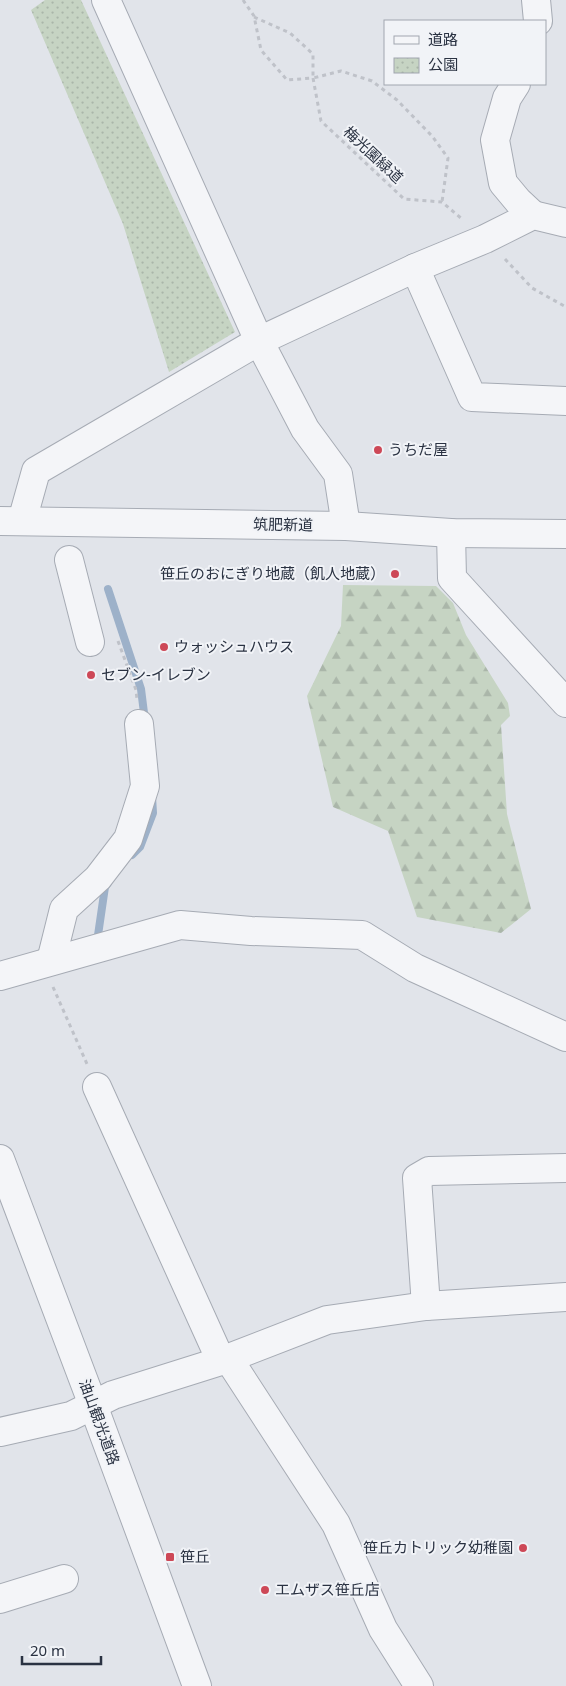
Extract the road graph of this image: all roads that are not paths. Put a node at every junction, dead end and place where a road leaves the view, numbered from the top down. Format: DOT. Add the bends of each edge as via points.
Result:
graph roads {
  1 [pos="106,0"];
  2 [pos="536,0"];
  3 [pos="538,20"];
  4 [pos="515,85"];
  5 [pos="533,215"];
  6 [pos="566,223"];
  7 [pos="415,268"];
  8 [pos="259,341"];
  9 [pos="566,401"];
  10 [pos="11,521"];
  11 [pos="346,526"];
  12 [pos="451,533"];
  13 [pos="566,534"];
  14 [pos="69,560"];
  15 [pos="90,642"];
  16 [pos="566,703"];
  17 [pos="139,724"];
  18 [pos="47,963"];
  19 [pos="0,976"];
  20 [pos="566,1037"];
  21 [pos="97,1087"];
  22 [pos="0,1159"];
  23 [pos="566,1168"];
  24 [pos="566,1297"];
  25 [pos="426,1306"];
  26 [pos="224,1359"];
  27 [pos="93,1405"];
  28 [pos="0,1432"];
  29 [pos="64,1580"];
  30 [pos="0,1599"];
  31 [pos="197,1686"];
  32 [pos="419,1686"];
  1 -- 8 [label="street"];
  2 -- 3 [label="street"];
  4 -- 5 [label="street" via="507,98 495,140 504,183"];
  5 -- 6 [label="street"];
  5 -- 7 [label="street"];
  7 -- 8 [label="street"];
  7 -- 9 [label="street" via="472,397"];
  8 -- 10 [label="street" via="36,470"];
  8 -- 11 [label="street" via="305,429 338,474"];
  10 -- 11 [label="street, 筑肥新道"];
  11 -- 12 [label="street, 筑肥新道"];
  12 -- 13 [label="street, 筑肥新道"];
  12 -- 16 [label="street" via="452,578"];
  14 -- 15 [label="street"];
  17 -- 18 [label="street" via="145,786 128,839 98,878 64,910"];
  18 -- 19 [label="street"];
  18 -- 20 [label="street" via="180,924 362,936 415,968"];
  21 -- 26 [label="street"];
  22 -- 27 [label="street, 油山観光道路"];
  23 -- 25 [label="street" via="429,1171 416,1178"];
  24 -- 25 [label="street"];
  25 -- 26 [label="street" via="326,1320"];
  26 -- 27 [label="street" via="113,1395"];
  26 -- 32 [label="street" via="336,1524 383,1629"];
  27 -- 28 [label="street" via="71,1416"];
  27 -- 31 [label="street, 油山観光道路"];
  29 -- 30 [label="street"];
}
